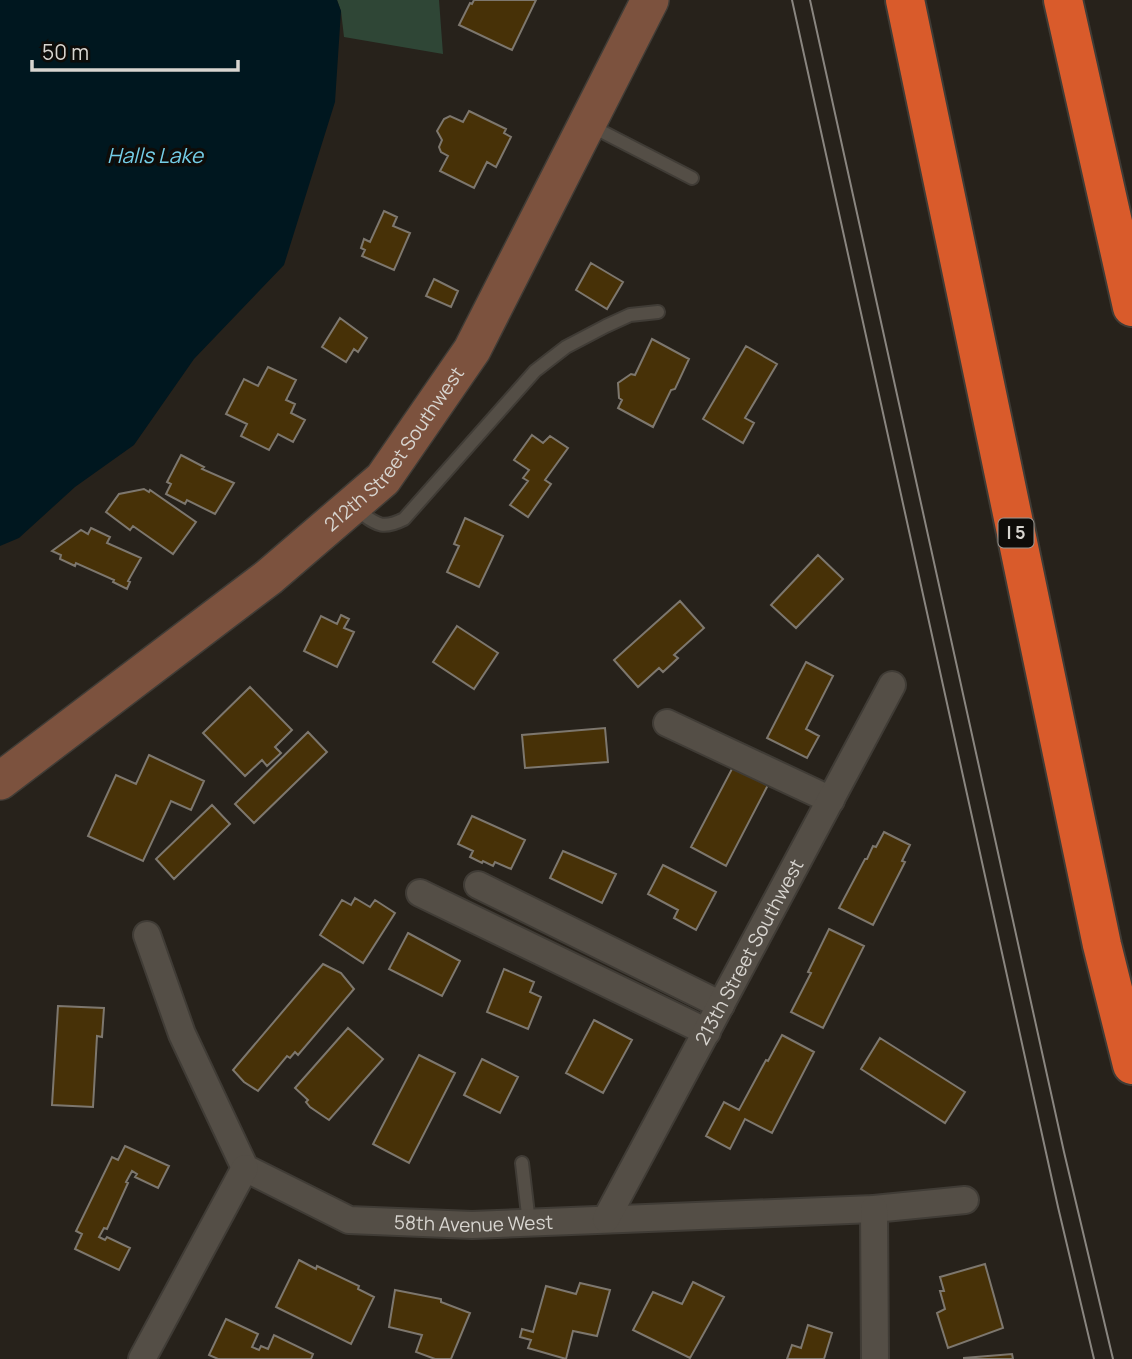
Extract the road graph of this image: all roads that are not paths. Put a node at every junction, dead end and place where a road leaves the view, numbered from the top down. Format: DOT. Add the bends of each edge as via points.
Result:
graph roads {
  1 [pos="650,0"];
  2 [pos="905,0"];
  3 [pos="1063,0"];
  4 [pos="587,124"];
  5 [pos="692,178"];
  6 [pos="1132,307"];
  7 [pos="657,312"];
  8 [pos="351,507"];
  9 [pos="892,685"];
  10 [pos="667,723"];
  11 [pos="0,781"];
  12 [pos="831,800"];
  13 [pos="478,886"];
  14 [pos="419,893"];
  15 [pos="148,935"];
  16 [pos="721,1005"];
  17 [pos="707,1032"];
  18 [pos="1132,1065"];
  19 [pos="522,1163"];
  20 [pos="245,1168"];
  21 [pos="965,1200"];
  22 [pos="874,1209"];
  23 [pos="606,1219"];
  24 [pos="529,1223"];
  25 [pos="142,1359"];
  26 [pos="875,1359"];
  1 -- 4 [label="main road, 212th Street Southwest"];
  2 -- 18 [label="highway, I 5" via="1102,945"];
  3 -- 6 [label="highway"];
  4 -- 5 [label="lane"];
  4 -- 8 [label="main road, 212th Street Southwest" via="472,350 383,479"];
  7 -- 8 [label="lane" via="630,315 606,326 566,347 535,371 404,519 389,526 376,524"];
  8 -- 11 [label="main road, 212th Street Southwest" via="269,577"];
  9 -- 12 [label="street, 213th Street Southwest"];
  10 -- 12 [label="street"];
  12 -- 16 [label="street, 213th Street Southwest"];
  13 -- 16 [label="street"];
  14 -- 17 [label="street"];
  15 -- 20 [label="street" via="182,1034"];
  16 -- 17 [label="street, 213th Street Southwest"];
  17 -- 23 [label="street, 213th Street Southwest"];
  19 -- 24 [label="lane"];
  20 -- 24 [label="street, 58th Avenue West" via="349,1220"];
  20 -- 25 [label="street"];
  21 -- 22 [label="street, 58th Avenue West"];
  22 -- 23 [label="street, 58th Avenue West"];
  22 -- 26 [label="street"];
  23 -- 24 [label="street, 58th Avenue West"];
}
